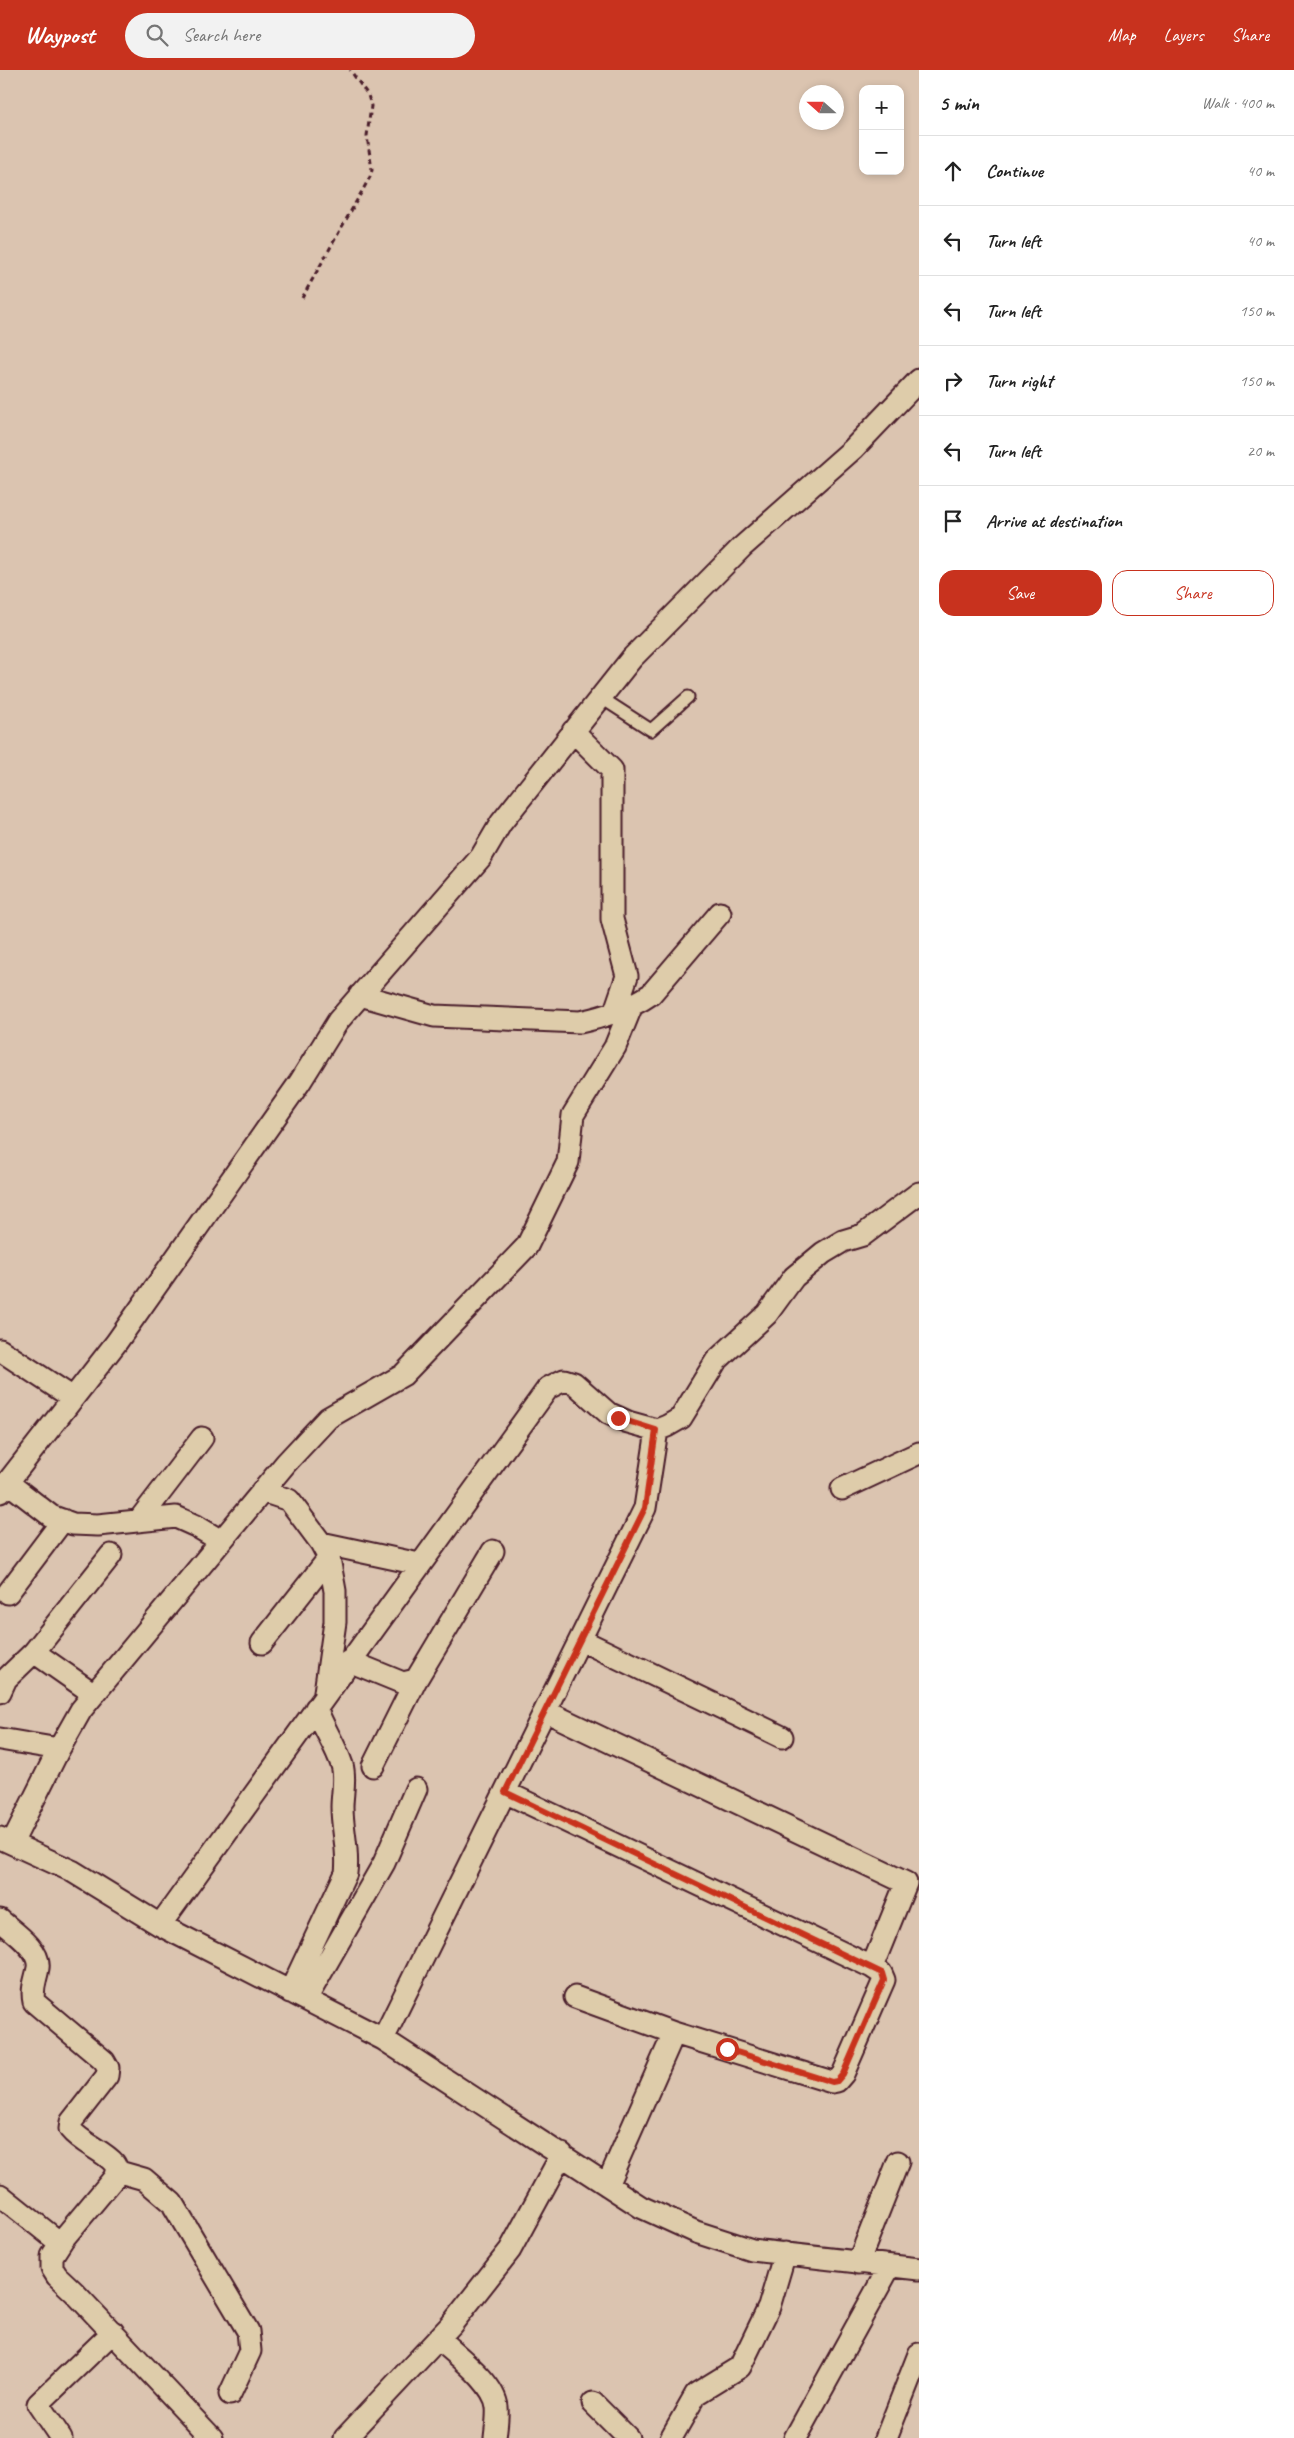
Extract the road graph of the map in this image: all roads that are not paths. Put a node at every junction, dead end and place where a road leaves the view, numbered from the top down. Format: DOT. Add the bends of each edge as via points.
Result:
graph roads {
  1 [pos="919,380"];
  2 [pos="600,697"];
  3 [pos="688,698"];
  4 [pos="573,731"];
  5 [pos="720,913"];
  6 [pos="360,995"];
  7 [pos="623,1008"];
  8 [pos="919,1193"];
  9 [pos="0,1350"];
  10 [pos="73,1398"];
  11 [pos="656,1430"];
  12 [pos="202,1438"];
  13 [pos="919,1454"];
  14 [pos="286,1463"];
  15 [pos="4,1487"];
  16 [pos="842,1490"];
  17 [pos="262,1491"];
  18 [pos="289,1500"];
  19 [pos="140,1519"];
  20 [pos="63,1520"];
  21 [pos="221,1541"];
  22 [pos="325,1551"];
  23 [pos="493,1551"];
  24 [pos="111,1555"];
  25 [pos="419,1564"];
  26 [pos="8,1593"];
  27 [pos="581,1640"];
  28 [pos="262,1643"];
  29 [pos="34,1652"];
  30 [pos="349,1662"];
  31 [pos="416,1680"];
  32 [pos="0,1692"];
  33 [pos="94,1694"];
  34 [pos="320,1702"];
  35 [pos="545,1711"];
  36 [pos="782,1737"];
  37 [pos="0,1739"];
  38 [pos="292,1742"];
  39 [pos="334,1744"];
  40 [pos="59,1749"];
  41 [pos="373,1766"];
  42 [pos="416,1789"];
  43 [pos="505,1792"];
  44 [pos="6,1840"];
  45 [pos="0,1920"];
  46 [pos="160,1925"];
  47 [pos="872,1967"];
  48 [pos="298,1995"];
  49 [pos="575,1997"];
  50 [pos="674,2033"];
  51 [pos="383,2039"];
  52 [pos="562,2154"];
  53 [pos="898,2162"];
  54 [pos="116,2171"];
  55 [pos="607,2186"];
  56 [pos="0,2196"];
  57 [pos="60,2243"];
  58 [pos="785,2254"];
  59 [pos="858,2263"];
  60 [pos="890,2266"];
  61 [pos="919,2269"];
  62 [pos="113,2332"];
  63 [pos="439,2339"];
  64 [pos="919,2354"];
  65 [pos="230,2394"];
  66 [pos="593,2404"];
  67 [pos="61,2438"];
  68 [pos="212,2438"];
  69 [pos="345,2438"];
  70 [pos="495,2438"];
  71 [pos="628,2438"];
  72 [pos="671,2438"];
  73 [pos="796,2438"];
  74 [pos="886,2438"];
  1 -- 2 [label="street" via="853,449 742,547 632,658"];
  2 -- 3 [label="lane" via="650,730"];
  2 -- 4 [label="street"];
  4 -- 6 [label="street" via="501,823 481,857"];
  4 -- 7 [label="street" via="612,770 612,919 627,976"];
  5 -- 7 [label="street" via="650,994"];
  6 -- 7 [label="street" via="434,1016 580,1022"];
  6 -- 10 [label="street" via="338,1021 300,1082 116,1343"];
  7 -- 14 [label="street" via="616,1047 573,1115 568,1162 527,1246 403,1375 328,1418"];
  8 -- 11 [label="street" via="863,1235 823,1253 794,1277 767,1314 716,1361 680,1418"];
  9 -- 10 [label="street"];
  10 -- 15 [label="street"];
  11 -- 25 [label="street" via="608,1413 574,1382 556,1382 548,1388"];
  11 -- 27 [label="street" via="645,1508"];
  12 -- 19 [label="street"];
  13 -- 16 [label="street"];
  14 -- 17 [label="street"];
  14 -- 18 [label="street"];
  15 -- 20 [label="street"];
  17 -- 18 [label="street"];
  17 -- 21 [label="street"];
  18 -- 22 [label="street"];
  19 -- 20 [label="street" via="98,1525 73,1524"];
  19 -- 21 [label="street" via="176,1517"];
  20 -- 26 [label="street"];
  21 -- 33 [label="street"];
  22 -- 25 [label="street"];
  22 -- 28 [label="street"];
  22 -- 34 [label="street" via="335,1591 335,1622"];
  23 -- 31 [label="street"];
  24 -- 29 [label="street"];
  25 -- 30 [label="street"];
  27 -- 35 [label="street"];
  27 -- 36 [label="street"];
  29 -- 32 [label="street" via="6,1679"];
  29 -- 33 [label="street"];
  30 -- 31 [label="street" via="403,1683"];
  30 -- 34 [label="street"];
  31 -- 41 [label="street"];
  33 -- 40 [label="street"];
  34 -- 38 [label="street"];
  34 -- 39 [label="street" via="323,1729"];
  35 -- 43 [label="street"];
  35 -- 47 [label="street" via="906,1883"];
  37 -- 40 [label="street"];
  38 -- 39 [label="street"];
  38 -- 46 [label="street"];
  39 -- 48 [label="street" via="343,1767 346,1873"];
  40 -- 44 [label="street"];
  42 -- 48 [label="street" via="384,1863"];
  43 -- 47 [label="street"];
  43 -- 51 [label="street"];
  44 -- 46 [label="street" via="72,1871"];
  45 -- 54 [label="street" via="38,1958 32,1993 34,2002 104,2061 108,2068 107,2076 70,2129 114,2163"];
  46 -- 48 [label="street"];
  47 -- 50 [label="street" via="882,1973 884,1980 837,2081"];
  48 -- 51 [label="street"];
  49 -- 50 [label="street"];
  50 -- 55 [label="street"];
  51 -- 52 [label="street"];
  52 -- 55 [label="street"];
  52 -- 63 [label="street" via="510,2250"];
  53 -- 59 [label="street"];
  54 -- 57 [label="street" via="114,2178"];
  54 -- 65 [label="street" via="144,2179 172,2203 248,2331 250,2351"];
  55 -- 58 [label="street" via="696,2232 752,2250"];
  56 -- 57 [label="street"];
  57 -- 62 [label="street" via="52,2256 56,2276"];
  58 -- 59 [label="street"];
  58 -- 72 [label="street" via="769,2307 740,2366 696,2394"];
  59 -- 60 [label="street"];
  60 -- 61 [label="street"];
  60 -- 73 [label="street"];
  62 -- 67 [label="street" via="38,2404"];
  62 -- 68 [label="street"];
  63 -- 69 [label="street"];
  63 -- 70 [label="street" via="481,2378 493,2394 497,2405"];
  64 -- 74 [label="street"];
  66 -- 71 [label="street"];
}
